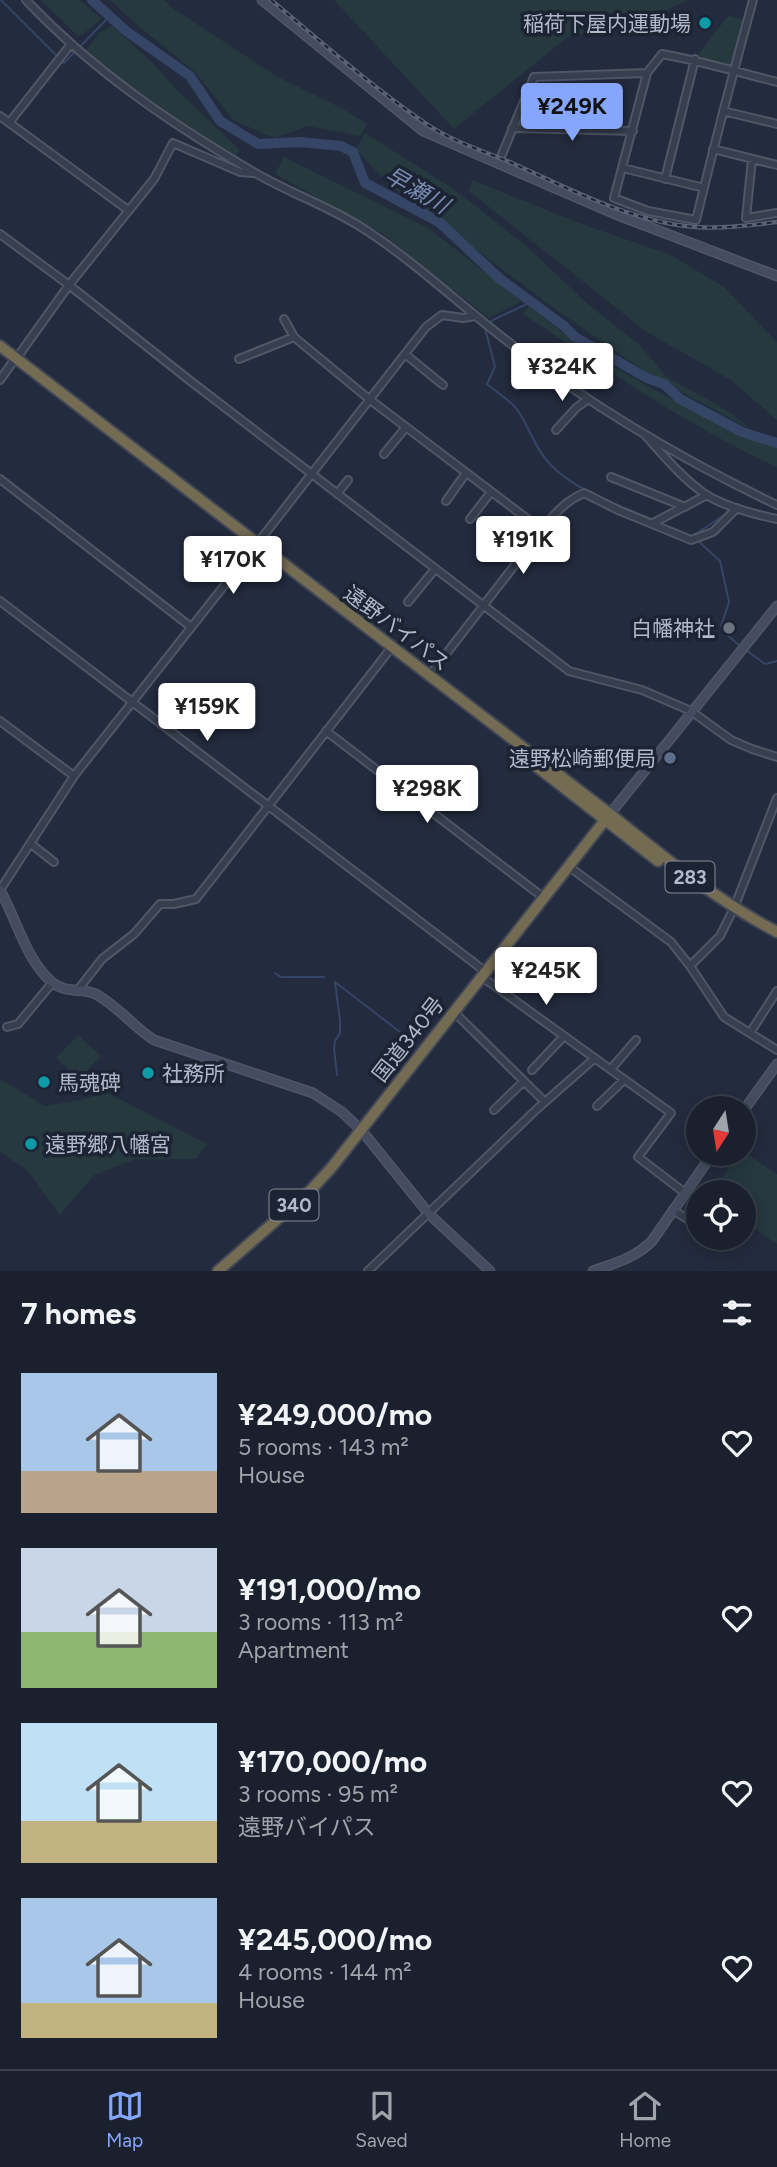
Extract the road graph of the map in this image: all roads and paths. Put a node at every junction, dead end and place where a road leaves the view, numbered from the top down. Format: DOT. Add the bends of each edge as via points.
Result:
graph roads {
  1 [pos="26,0"];
  2 [pos="262,0"];
  3 [pos="753,0"];
  4 [pos="71,44"];
  5 [pos="695,60"];
  6 [pos="734,71"];
  7 [pos="647,73"];
  8 [pos="777,79"];
  9 [pos="723,111"];
  10 [pos="0,116"];
  11 [pos="9,123"];
  12 [pos="777,124"];
  13 [pos="512,128"];
  14 [pos="633,131"];
  15 [pos="713,149"];
  16 [pos="752,159"];
  17 [pos="498,164"];
  18 [pos="777,165"];
  19 [pos="623,168"];
  20 [pos="254,173"];
  21 [pos="665,179"];
  22 [pos="704,188"];
  23 [pos="128,210"];
  24 [pos="777,213"];
  25 [pos="0,234"];
  26 [pos="777,276"];
  27 [pos="69,285"];
  28 [pos="475,316"];
  29 [pos="284,319"];
  30 [pos="294,337"];
  31 [pos="0,346"];
  32 [pos="0,354"];
  33 [pos="405,354"];
  34 [pos="239,359"];
  35 [pos="14,361"];
  36 [pos="542,367"];
  37 [pos="0,380"];
  38 [pos="443,385"];
  39 [pos="517,385"];
  40 [pos="369,399"];
  41 [pos="588,399"];
  42 [pos="406,427"];
  43 [pos="556,430"];
  44 [pos="642,432"];
  45 [pos="384,454"];
  46 [pos="466,473"];
  47 [pos="312,474"];
  48 [pos="611,477"];
  49 [pos="0,480"];
  50 [pos="348,480"];
  51 [pos="491,492"];
  52 [pos="337,494"];
  53 [pos="706,495"];
  54 [pos="446,501"];
  55 [pos="777,505"];
  56 [pos="685,507"];
  57 [pos="737,508"];
  58 [pos="470,519"];
  59 [pos="777,519"];
  60 [pos="653,523"];
  61 [pos="542,530"];
  62 [pos="255,546"];
  63 [pos="435,569"];
  64 [pos="0,601"];
  65 [pos="408,602"];
  66 [pos="482,606"];
  67 [pos="777,606"];
  68 [pos="191,627"];
  69 [pos="388,652"];
  70 [pos="429,676"];
  71 [pos="131,702"];
  72 [pos="691,711"];
  73 [pos="0,721"];
  74 [pos="326,731"];
  75 [pos="777,757"];
  76 [pos="74,776"];
  77 [pos="777,798"];
  78 [pos="267,806"];
  79 [pos="608,817"];
  80 [pos="30,844"];
  81 [pos="54,862"];
  82 [pos="568,866"];
  83 [pos="0,890"];
  84 [pos="544,898"];
  85 [pos="733,911"];
  86 [pos="777,932"];
  87 [pos="777,939"];
  88 [pos="690,966"];
  89 [pos="484,974"];
  90 [pos="52,983"];
  91 [pos="76,991"];
  92 [pos="777,991"];
  93 [pos="454,1012"];
  94 [pos="7,1027"];
  95 [pos="750,1033"];
  96 [pos="564,1036"];
  97 [pos="636,1040"];
  98 [pos="777,1050"];
  99 [pos="595,1058"];
  100 [pos="777,1064"];
  101 [pos="611,1069"];
  102 [pos="533,1070"];
  103 [pos="624,1080"];
  104 [pos="524,1081"];
  105 [pos="754,1096"];
  106 [pos="545,1102"];
  107 [pos="597,1106"];
  108 [pos="494,1110"];
  109 [pos="362,1131"];
  110 [pos="704,1166"];
  111 [pos="685,1193"];
  112 [pos="675,1212"];
  113 [pos="429,1214"];
  114 [pos="686,1219"];
  115 [pos="611,1267"];
  116 [pos="218,1271"];
  117 [pos="368,1271"];
  118 [pos="490,1271"];
  119 [pos="593,1271"];
  1 -- 4 [label="street"];
  2 -- 17 [label="street" via="423,131"];
  3 -- 6 [label="street"];
  4 -- 11 [label="street"];
  4 -- 20 [label="street" via="142,102"];
  5 -- 6 [label="street"];
  5 -- 7 [label="street" via="662,54"];
  5 -- 21 [label="street"];
  6 -- 8 [label="street"];
  6 -- 9 [label="street"];
  7 -- 13 [label="street" via="534,77"];
  7 -- 14 [label="street"];
  9 -- 12 [label="street"];
  9 -- 15 [label="street"];
  10 -- 11 [label="street"];
  11 -- 23 [label="street"];
  13 -- 14 [label="street"];
  13 -- 17 [label="street"];
  14 -- 19 [label="street"];
  15 -- 16 [label="street"];
  15 -- 22 [label="street"];
  16 -- 18 [label="street"];
  16 -- 24 [label="street" via="746,218"];
  17 -- 26 [label="street"];
  19 -- 21 [label="street"];
  19 -- 22 [label="street" via="614,198 648,211 696,220"];
  20 -- 23 [label="street" via="240,172 173,143 154,179"];
  20 -- 28 [label="street" via="361,227"];
  21 -- 22 [label="street"];
  23 -- 27 [label="street"];
  25 -- 27 [label="street"];
  27 -- 35 [label="street"];
  27 -- 47 [label="street"];
  28 -- 33 [label="street" via="442,315"];
  28 -- 36 [label="street"];
  29 -- 30 [label="street"];
  30 -- 34 [label="street"];
  30 -- 40 [label="street"];
  31 -- 35 [label="highway, 遠野バイパス / 283"];
  32 -- 35 [label="highway, 遠野バイパス / 283"];
  33 -- 38 [label="street"];
  33 -- 40 [label="street"];
  35 -- 37 [label="street"];
  35 -- 62 [label="highway, 遠野バイパス / 283"];
  36 -- 39 [label="street"];
  36 -- 41 [label="street"];
  40 -- 42 [label="street"];
  40 -- 47 [label="street"];
  41 -- 43 [label="street"];
  41 -- 44 [label="street"];
  42 -- 45 [label="street"];
  42 -- 46 [label="street"];
  44 -- 53 [label="street"];
  44 -- 55 [label="street"];
  46 -- 51 [label="street"];
  46 -- 54 [label="street"];
  47 -- 52 [label="street"];
  47 -- 62 [label="street"];
  48 -- 56 [label="street"];
  49 -- 68 [label="street"];
  50 -- 52 [label="street"];
  51 -- 58 [label="street"];
  51 -- 61 [label="street"];
  52 -- 63 [label="street"];
  53 -- 56 [label="street"];
  53 -- 57 [label="street"];
  56 -- 60 [label="street"];
  57 -- 59 [label="street"];
  57 -- 60 [label="street" via="713,532 691,540"];
  60 -- 61 [label="street" via="584,493 563,505"];
  61 -- 66 [label="street"];
  62 -- 68 [label="street"];
  62 -- 69 [label="highway, 遠野バイパス / 283"];
  62 -- 70 [label="highway, 遠野バイパス / 283"];
  63 -- 65 [label="street"];
  63 -- 66 [label="street"];
  64 -- 71 [label="street"];
  66 -- 70 [label="street"];
  66 -- 72 [label="street" via="569,671 642,690"];
  67 -- 72 [label="street"];
  68 -- 71 [label="street"];
  69 -- 74 [label="street"];
  69 -- 79 [label="highway, 遠野バイパス / 283"];
  70 -- 79 [label="highway, 遠野バイパス / 283"];
  71 -- 76 [label="street"];
  71 -- 78 [label="street"];
  72 -- 75 [label="street" via="731,740"];
  72 -- 79 [label="street"];
  73 -- 76 [label="street"];
  74 -- 78 [label="street"];
  74 -- 84 [label="street"];
  76 -- 80 [label="street"];
  77 -- 85 [label="street"];
  78 -- 89 [label="street"];
  78 -- 91 [label="street" via="196,899 160,904"];
  79 -- 82 [label="highway, 国道340号 / 340"];
  79 -- 85 [label="highway, 遠野バイパス / 283" via="686,882"];
  80 -- 81 [label="street"];
  80 -- 83 [label="street"];
  82 -- 84 [label="highway, 国道340号 / 340"];
  82 -- 88 [label="street" via="671,942"];
  83 -- 90 [label="street" via="29,951"];
  84 -- 89 [label="highway, 国道340号 / 340"];
  85 -- 86 [label="highway, 遠野バイパス / 283"];
  85 -- 87 [label="highway, 遠野バイパス / 283"];
  85 -- 88 [label="street" via="720,936"];
  88 -- 95 [label="street" via="724,1017"];
  89 -- 93 [label="highway, 国道340号 / 340"];
  89 -- 96 [label="street"];
  90 -- 91 [label="street"];
  90 -- 94 [label="street" via="18,1024"];
  91 -- 109 [label="street" via="98,994 154,1040 313,1093"];
  92 -- 95 [label="street"];
  93 -- 104 [label="street"];
  93 -- 109 [label="highway, 国道340号 / 340"];
  95 -- 98 [label="street"];
  96 -- 99 [label="street"];
  96 -- 102 [label="street"];
  97 -- 101 [label="street"];
  99 -- 101 [label="street"];
  99 -- 106 [label="street"];
  100 -- 105 [label="street"];
  101 -- 103 [label="street"];
  103 -- 107 [label="street"];
  103 -- 111 [label="street" via="671,1113 638,1157"];
  104 -- 106 [label="street"];
  104 -- 108 [label="street"];
  106 -- 113 [label="street"];
  109 -- 113 [label="street"];
  109 -- 116 [label="highway, 国道340号 / 340" via="311,1190"];
  110 -- 111 [label="street"];
  111 -- 112 [label="street"];
  112 -- 114 [label="street"];
  112 -- 115 [label="street" via="644,1248"];
  113 -- 117 [label="street"];
  113 -- 118 [label="street"];
  115 -- 119 [label="street"];
}
